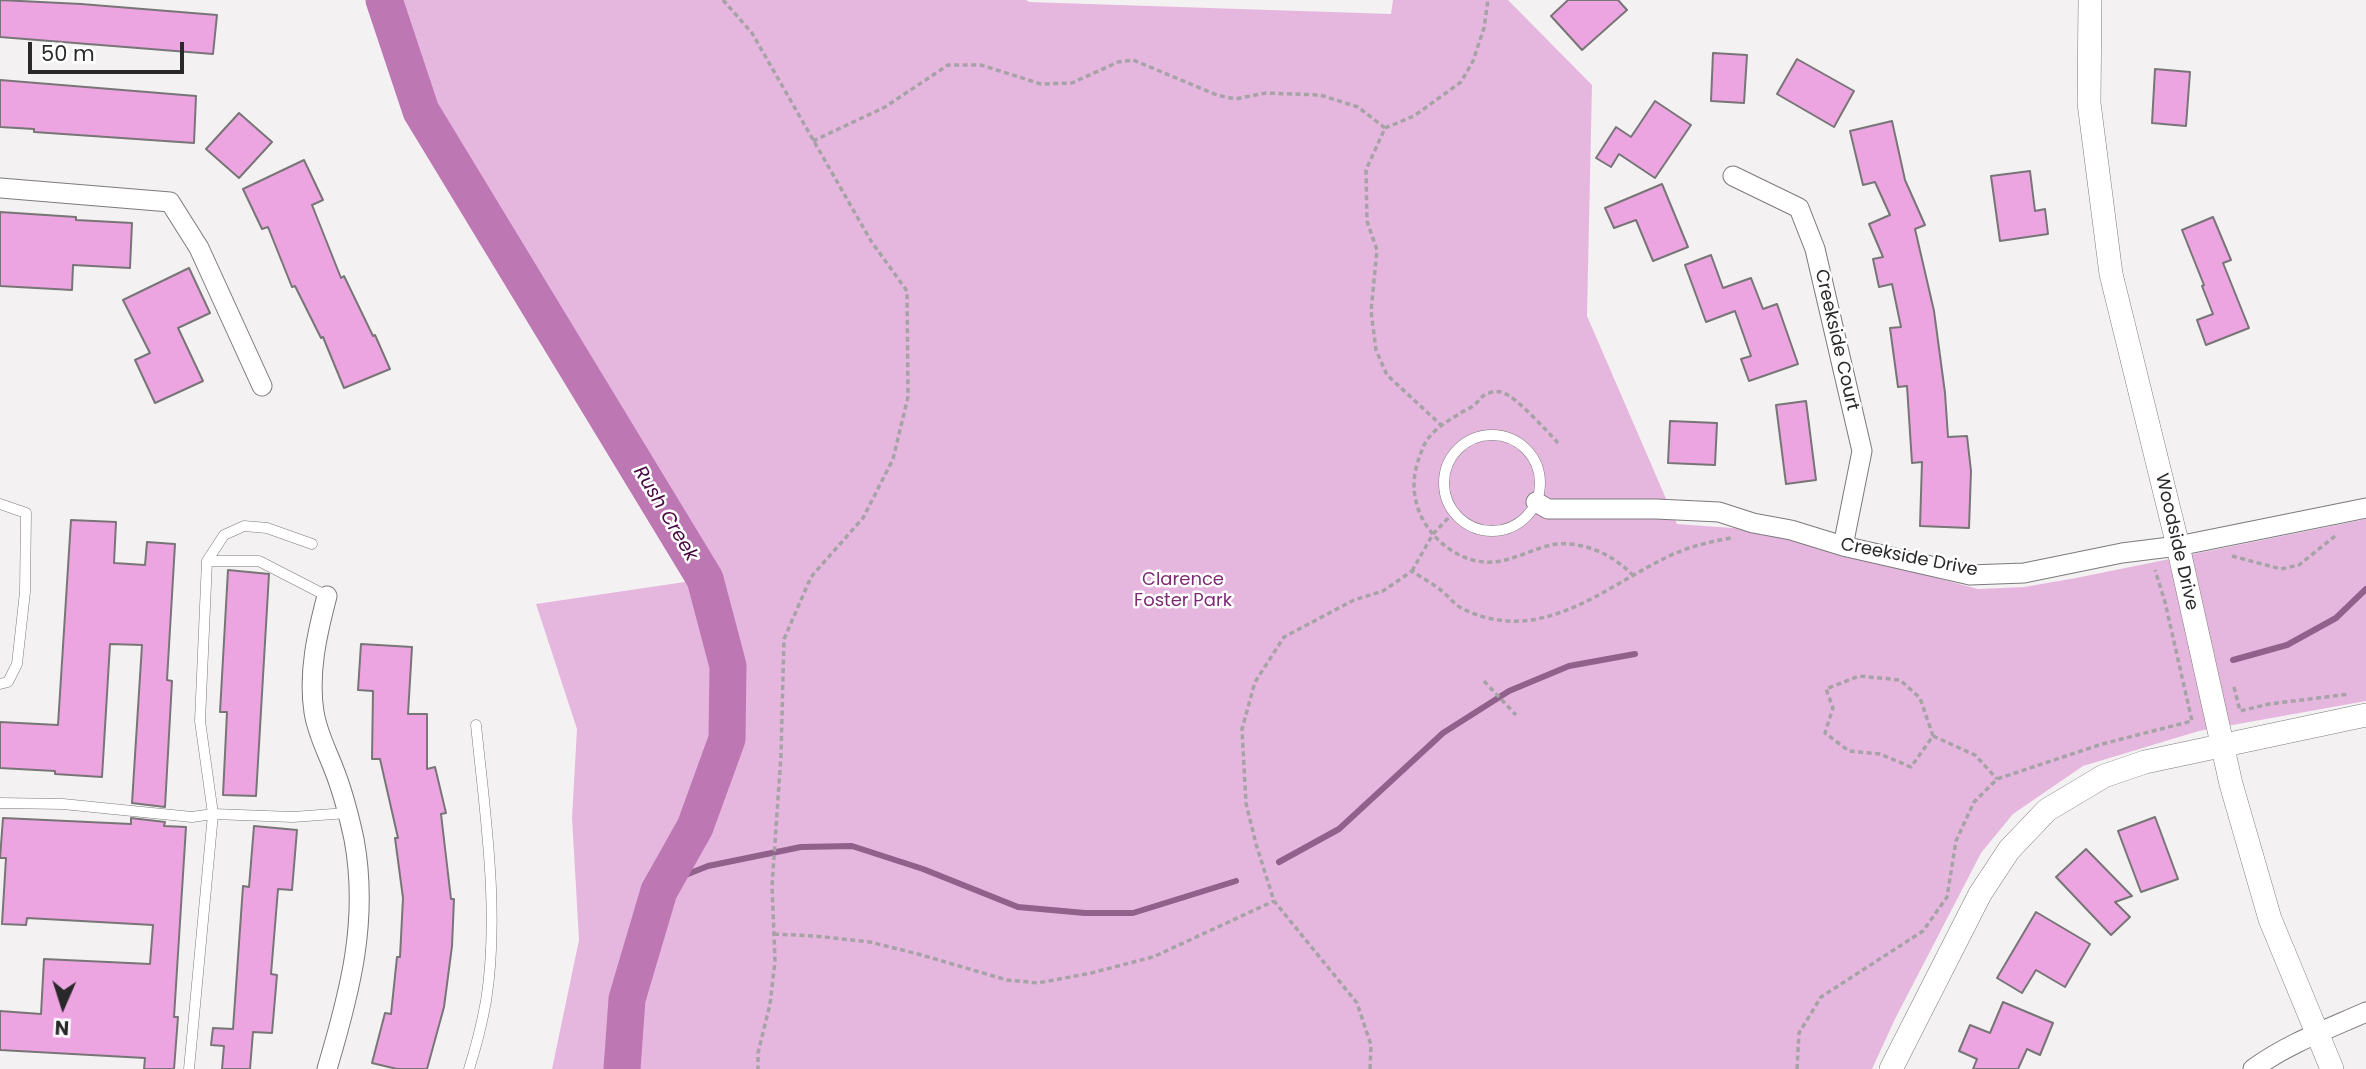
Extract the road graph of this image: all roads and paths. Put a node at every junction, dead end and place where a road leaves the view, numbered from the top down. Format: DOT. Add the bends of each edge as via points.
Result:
graph roads {
  1 [pos="723,0"];
  2 [pos="1488,0"];
  3 [pos="2090,0"];
  4 [pos="1385,128"];
  5 [pos="813,141"];
  6 [pos="1733,176"];
  7 [pos="0,188"];
  8 [pos="262,386"];
  9 [pos="1441,425"];
  10 [pos="1558,443"];
  11 [pos="1536,502"];
  12 [pos="4,504"];
  13 [pos="2366,509"];
  14 [pos="1454,512"];
  15 [pos="1433,534"];
  16 [pos="2336,535"];
  17 [pos="1732,538"];
  18 [pos="312,544"];
  19 [pos="1843,546"];
  20 [pos="2178,546"];
  21 [pos="2228,555"];
  22 [pos="207,561"];
  23 [pos="1412,571"];
  24 [pos="1634,576"];
  25 [pos="327,596"];
  26 [pos="1484,681"];
  27 [pos="1,684"];
  28 [pos="2233,686"];
  29 [pos="2354,694"];
  30 [pos="1516,715"];
  31 [pos="2366,715"];
  32 [pos="476,725"];
  33 [pos="1933,736"];
  34 [pos="2222,745"];
  35 [pos="1997,779"];
  36 [pos="0,803"];
  37 [pos="346,813"];
  38 [pos="213,814"];
  39 [pos="1274,901"];
  40 [pos="774,934"];
  41 [pos="2366,1012"];
  42 [pos="2316,1034"];
  43 [pos="189,1069"];
  44 [pos="327,1069"];
  45 [pos="469,1069"];
  46 [pos="758,1069"];
  47 [pos="1370,1069"];
  48 [pos="1891,1069"];
  49 [pos="2253,1069"];
  50 [pos="2332,1069"];
  1 -- 5 [label="path" via="752,33"];
  2 -- 4 [label="path" via="1474,61 1461,82 1414,116"];
  3 -- 20 [label="street, Woodside Drive" via="2089,103 2111,274"];
  4 -- 5 [label="path" via="1358,107 1320,95 1266,93 1235,99 1133,60 1072,83 1041,85 981,65 948,65 885,107"];
  4 -- 9 [label="path" via="1366,170 1367,221 1377,250 1371,311 1376,350 1387,375"];
  5 -- 40 [label="path" via="871,241 907,291 908,397 893,459 863,518 811,577 783,639"];
  6 -- 19 [label="street, Creekside Court" via="1799,208 1815,249 1862,451"];
  7 -- 8 [label="street" via="170,202 199,248"];
  9 -- 10 [label="path" via="1484,395 1498,391 1512,397"];
  9 -- 15 [label="path" via="1424,445 1415,470 1415,497 1423,523"];
  11 -- 14 [label="lane" via="1520,522 1496,531 1472,526"];
  11 -- 14 [label="lane" via="1539,477 1529,453 1508,438 1483,436 1460,448 1446,469 1445,492"];
  11 -- 19 [label="street, Creekside Drive" via="1548,509 1719,512"];
  12 -- 27 [label="lane" via="26,513 27,530 17,664 9,682"];
  13 -- 20 [label="street, Creekside Drive"];
  14 -- 15 [label="path"];
  15 -- 23 [label="path"];
  15 -- 24 [label="path" via="1464,557 1490,562 1566,543 1592,547 1615,558"];
  16 -- 21 [label="path" via="2299,565 2281,569"];
  17 -- 24 [label="path" via="1701,543"];
  18 -- 22 [label="lane" via="267,528 244,526 224,535"];
  19 -- 20 [label="street, Creekside Drive" via="1970,575 2024,573"];
  20 -- 34 [label="street, Woodside Drive"];
  22 -- 25 [label="lane" via="259,561"];
  22 -- 38 [label="lane" via="201,720"];
  23 -- 24 [label="path" via="1460,608 1488,619 1525,621 1565,612"];
  23 -- 39 [label="path" via="1383,591 1354,600 1284,637 1255,682 1242,729 1246,803"];
  25 -- 37 [label="street" via="313,667 314,712"];
  26 -- 30 [label="path"];
  28 -- 29 [label="path" via="2240,711"];
  31 -- 34 [label="street"];
  32 -- 45 [label="lane" via="488,842 491,938 486,1000"];
  33 -- 33 [label="path" via="1911,767 1880,754 1849,751 1825,733 1833,708 1826,689 1858,676 1900,680 1920,698"];
  33 -- 35 [label="path" via="1975,755"];
  34 -- 42 [label="street, Woodside Drive" via="2270,919"];
  34 -- 48 [label="street" via="2104,776 2047,810 2009,850 1980,894"];
  36 -- 38 [label="lane" via="63,804 192,817"];
  37 -- 38 [label="lane" via="293,817"];
  37 -- 44 [label="street" via="354,838 360,894 357,944 349,995"];
  38 -- 43 [label="lane"];
  39 -- 40 [label="path" via="1153,957 1038,983 1007,980 870,942"];
  39 -- 47 [label="path" via="1357,1003 1371,1045"];
  40 -- 46 [label="path" via="772,993"];
  41 -- 42 [label="street"];
  42 -- 49 [label="street"];
  42 -- 50 [label="street, Woodside Drive"];
}
